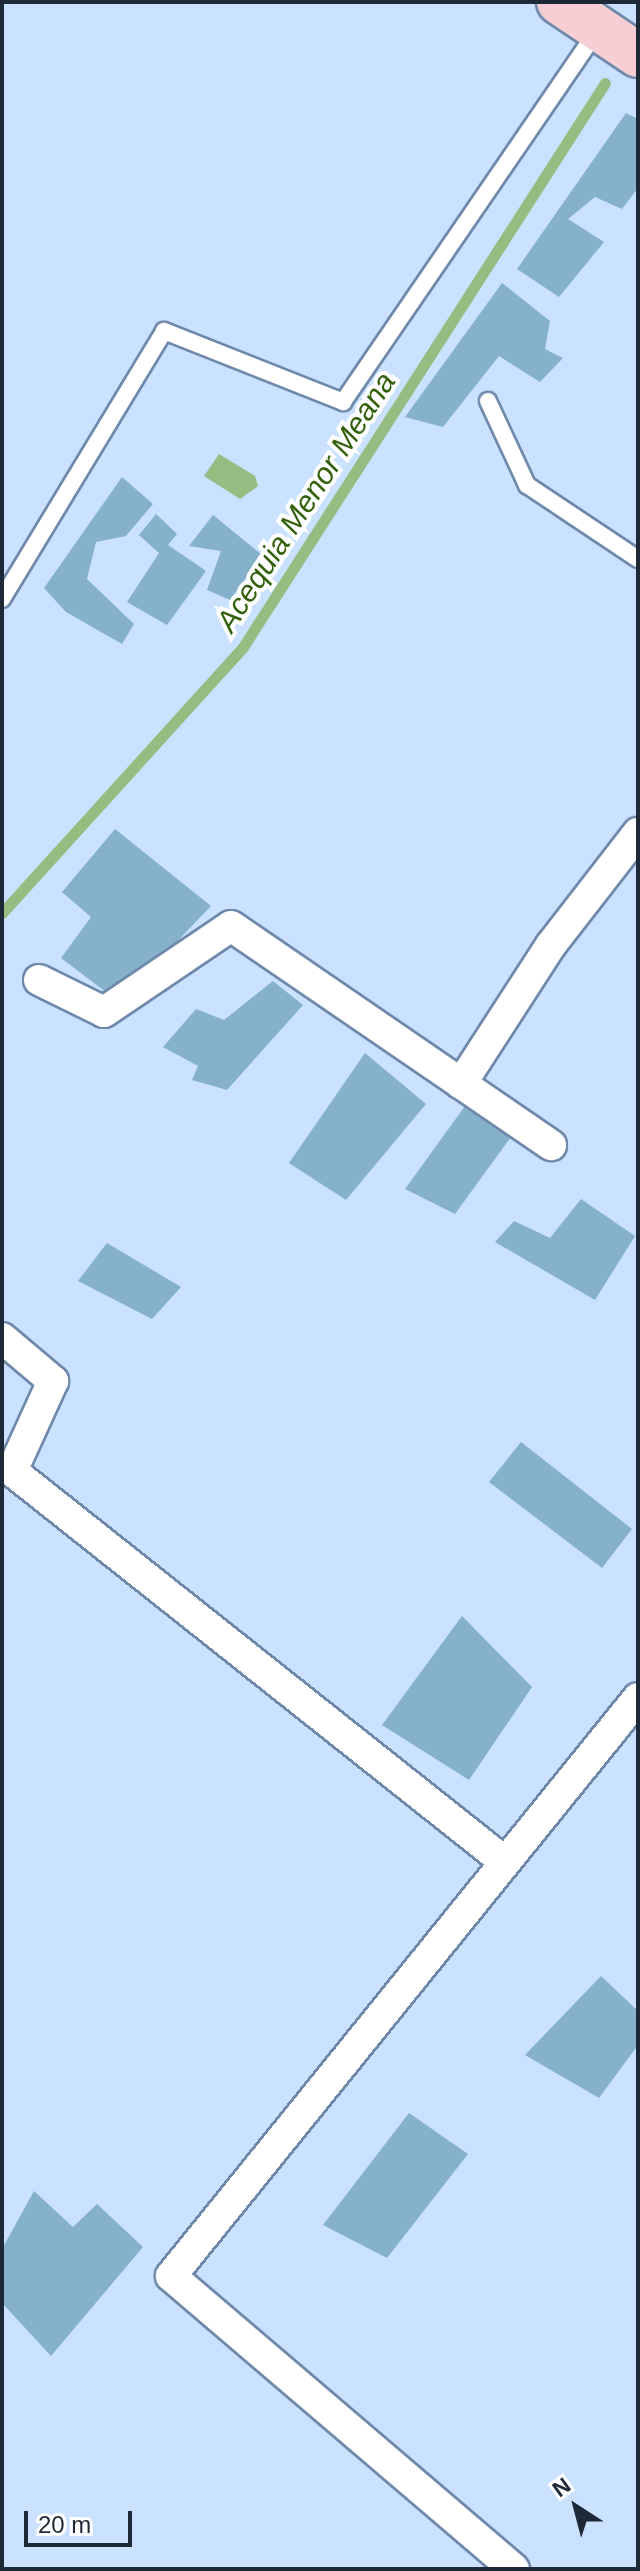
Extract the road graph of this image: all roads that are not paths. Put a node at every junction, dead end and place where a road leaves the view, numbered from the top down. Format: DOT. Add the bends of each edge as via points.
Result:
graph roads {
  1 [pos="559,2"];
  2 [pos="599,29"];
  3 [pos="638,55"];
  4 [pos="488,401"];
  5 [pos="638,559"];
  6 [pos="2,599"];
  7 [pos="638,833"];
  8 [pos="39,980"];
  9 [pos="461,1084"];
  10 [pos="551,1145"];
  11 [pos="2,1338"];
  12 [pos="638,1698"];
  13 [pos="505,1862"];
  14 [pos="514,2569"];
  1 -- 2 [label="main road"];
  2 -- 3 [label="main road"];
  2 -- 6 [label="lane" via="343,402 164,331"];
  4 -- 5 [label="lane" via="527,485"];
  7 -- 9 [label="street" via="551,945"];
  8 -- 9 [label="street" via="104,1012 231,926"];
  9 -- 10 [label="street"];
  11 -- 13 [label="street" via="53,1381 12,1471"];
  12 -- 13 [label="street"];
  13 -- 14 [label="street" via="171,2276"];
}
